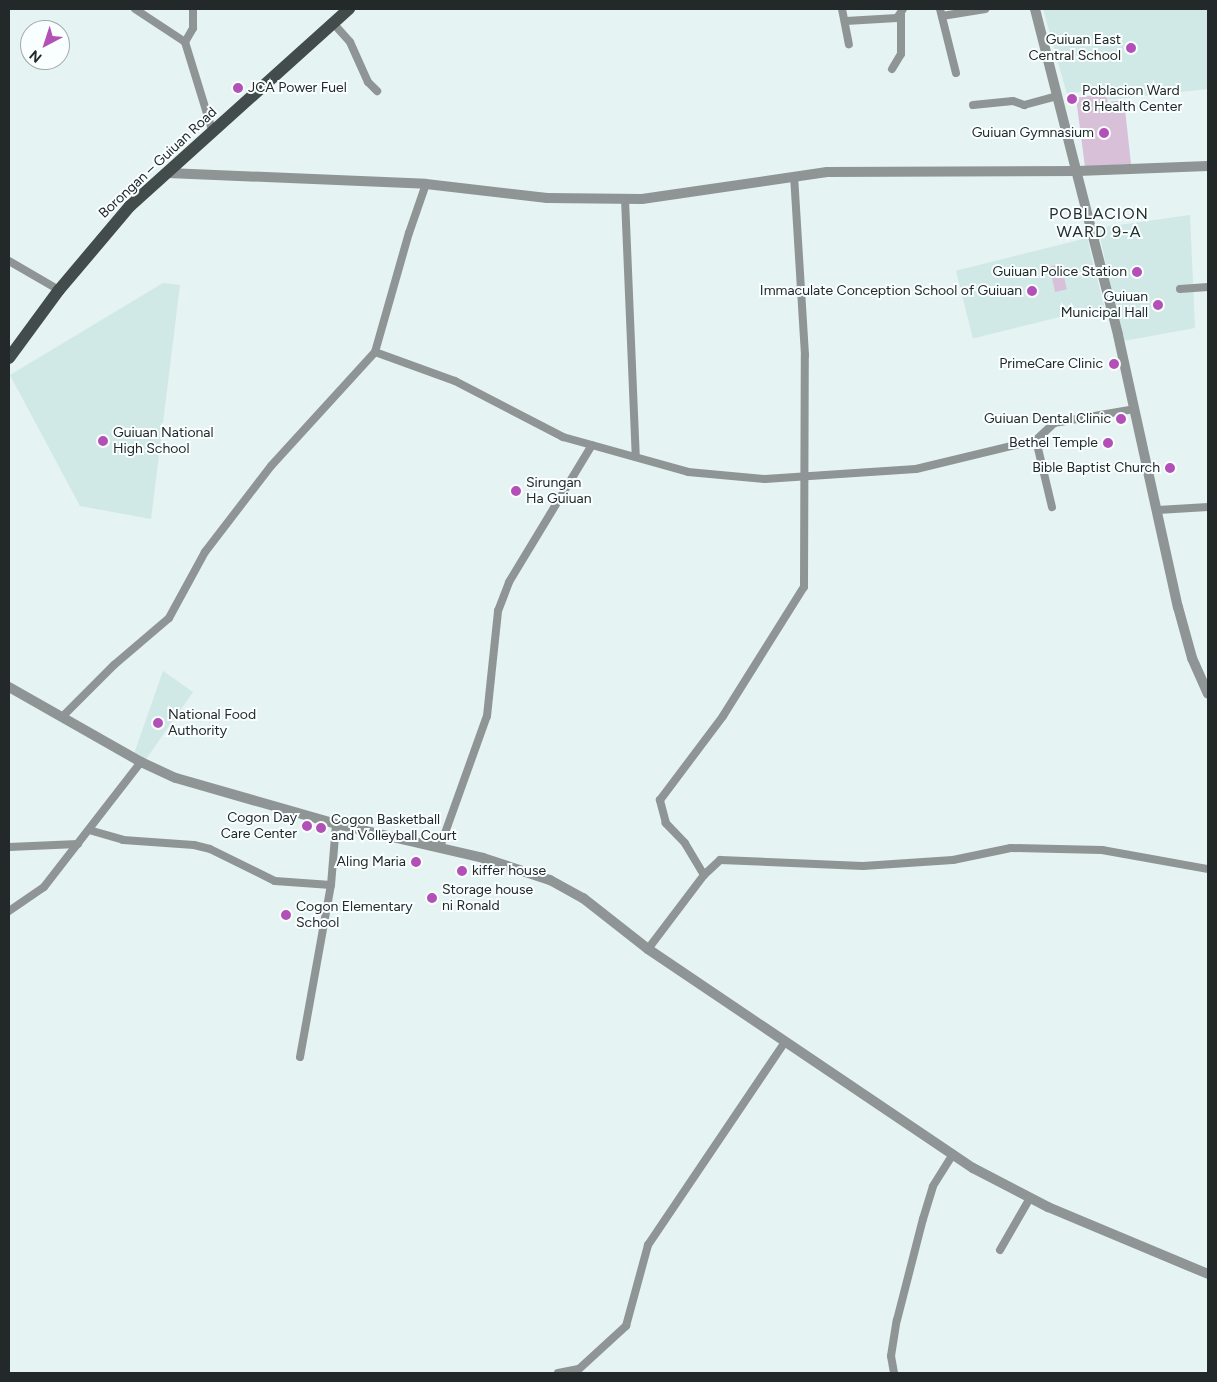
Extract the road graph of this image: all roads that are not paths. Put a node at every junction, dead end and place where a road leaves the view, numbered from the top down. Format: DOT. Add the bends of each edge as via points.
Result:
graph roads {
  1 [pos="135,9"];
  2 [pos="193,9"];
  3 [pos="349,9"];
  4 [pos="842,9"];
  5 [pos="985,9"];
  6 [pos="1035,9"];
  7 [pos="902,12"];
  8 [pos="941,12"];
  9 [pos="846,21"];
  10 [pos="333,23"];
  11 [pos="185,42"];
  12 [pos="850,44"];
  13 [pos="892,69"];
  14 [pos="956,72"];
  15 [pos="377,91"];
  16 [pos="1058,96"];
  17 [pos="973,105"];
  18 [pos="212,133"];
  19 [pos="1208,166"];
  20 [pos="1078,171"];
  21 [pos="168,174"];
  22 [pos="794,177"];
  23 [pos="426,184"];
  24 [pos="626,199"];
  25 [pos="9,261"];
  26 [pos="1208,288"];
  27 [pos="1180,289"];
  28 [pos="58,290"];
  29 [pos="375,352"];
  30 [pos="9,358"];
  31 [pos="1134,409"];
  32 [pos="1036,440"];
  33 [pos="592,445"];
  34 [pos="636,458"];
  35 [pos="802,478"];
  36 [pos="1052,507"];
  37 [pos="1208,507"];
  38 [pos="1158,510"];
  39 [pos="9,687"];
  40 [pos="1208,694"];
  41 [pos="62,717"];
  42 [pos="141,762"];
  43 [pos="336,824"];
  44 [pos="89,830"];
  45 [pos="78,844"];
  46 [pos="9,847"];
  47 [pos="440,847"];
  48 [pos="698,864"];
  49 [pos="711,866"];
  50 [pos="1208,869"];
  51 [pos="704,875"];
  52 [pos="331,886"];
  53 [pos="9,912"];
  54 [pos="648,949"];
  55 [pos="785,1042"];
  56 [pos="300,1057"];
  57 [pos="953,1154"];
  58 [pos="1030,1198"];
  59 [pos="1000,1250"];
  60 [pos="1208,1274"];
  61 [pos="558,1373"];
  62 [pos="894,1373"];
  1 -- 11 [label="street"];
  2 -- 11 [label="street" via="192,28"];
  3 -- 10 [label="main road, Borongan – Guiuan Road"];
  4 -- 9 [label="street"];
  5 -- 8 [label="street"];
  6 -- 16 [label="street"];
  7 -- 9 [label="street" via="897,18"];
  7 -- 13 [label="street" via="901,54"];
  8 -- 14 [label="street"];
  9 -- 12 [label="street"];
  10 -- 15 [label="street" via="350,42 368,82"];
  10 -- 18 [label="main road, Borongan – Guiuan Road"];
  11 -- 18 [label="street"];
  16 -- 17 [label="street" via="1024,105 1013,101"];
  16 -- 20 [label="street"];
  18 -- 21 [label="main road, Borongan – Guiuan Road"];
  19 -- 20 [label="street"];
  20 -- 22 [label="street" via="826,172"];
  20 -- 31 [label="street"];
  21 -- 23 [label="street"];
  21 -- 28 [label="main road, Borongan – Guiuan Road" via="130,206"];
  22 -- 24 [label="street"];
  22 -- 35 [label="street" via="805,355"];
  23 -- 24 [label="street" via="547,198"];
  23 -- 29 [label="street"];
  24 -- 34 [label="street"];
  25 -- 28 [label="street"];
  26 -- 27 [label="street"];
  28 -- 30 [label="main road, Borongan – Guiuan Road"];
  29 -- 33 [label="street" via="455,380 563,437"];
  29 -- 41 [label="street" via="271,466 205,552 169,618 114,665"];
  31 -- 32 [label="street" via="1054,423"];
  31 -- 38 [label="street"];
  32 -- 35 [label="street" via="916,469"];
  32 -- 36 [label="street"];
  33 -- 34 [label="street"];
  33 -- 47 [label="street" via="509,582 498,611 487,716"];
  34 -- 35 [label="street" via="688,472 765,479"];
  35 -- 48 [label="street" via="804,587 723,716 660,800 666,823"];
  37 -- 38 [label="street"];
  38 -- 40 [label="street" via="1192,658"];
  39 -- 41 [label="street"];
  41 -- 42 [label="street"];
  42 -- 43 [label="street" via="176,778"];
  42 -- 44 [label="street"];
  43 -- 47 [label="street"];
  43 -- 52 [label="street"];
  44 -- 45 [label="street"];
  44 -- 52 [label="street" via="123,840 194,845 210,849 275,881"];
  45 -- 46 [label="street"];
  45 -- 53 [label="street" via="44,887"];
  47 -- 54 [label="street" via="550,880 583,898"];
  48 -- 49 [label="street"];
  48 -- 51 [label="street"];
  49 -- 50 [label="street" via="720,860 863,866 953,860 1010,848 1102,850"];
  49 -- 51 [label="street"];
  51 -- 54 [label="street"];
  52 -- 56 [label="street"];
  54 -- 55 [label="street"];
  55 -- 57 [label="street"];
  55 -- 61 [label="street" via="648,1245 626,1326 579,1369"];
  57 -- 58 [label="street"];
  57 -- 62 [label="street" via="933,1186 923,1219 897,1320 891,1356"];
  58 -- 59 [label="street"];
  58 -- 60 [label="street"];
}
